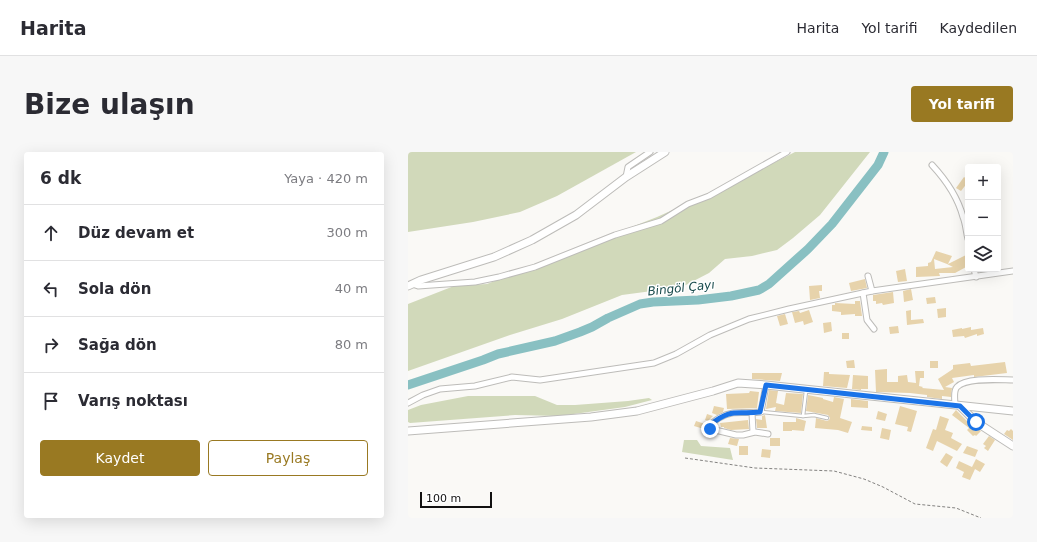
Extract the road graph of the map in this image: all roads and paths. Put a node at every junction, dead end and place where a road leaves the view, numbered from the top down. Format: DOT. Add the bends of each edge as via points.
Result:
graph roads {
  1 [pos="650,152"];
  2 [pos="665,152"];
  3 [pos="787,152"];
  4 [pos="932,166"];
  5 [pos="626,177"];
  6 [pos="967,236"];
  7 [pos="1013,271"];
  8 [pos="975,272"];
  9 [pos="868,276"];
  10 [pos="976,277"];
  11 [pos="410,285"];
  12 [pos="872,291"];
  13 [pos="863,293"];
  14 [pos="874,329"];
  15 [pos="1013,380"];
  16 [pos="766,385"];
  17 [pos="806,389"];
  18 [pos="408,403"];
  19 [pos="958,406"];
  20 [pos="1013,411"];
  21 [pos="760,412"];
  22 [pos="752,413"];
  23 [pos="803,416"];
  24 [pos="827,418"];
  25 [pos="408,431"];
  26 [pos="753,432"];
  27 [pos="768,434"];
  28 [pos="1013,446"];
  29 [pos="686,458"];
  30 [pos="981,518"];
  1 -- 5 [label="street" via="628,167"];
  2 -- 5 [label="main road"];
  3 -- 11 [label="street" via="661,221 615,235 535,267 475,282"];
  4 -- 6 [label="street" via="943,178 960,207"];
  5 -- 11 [label="main road" via="576,215 520,246"];
  7 -- 10 [label="street"];
  8 -- 10 [label="street"];
  9 -- 12 [label="street"];
  10 -- 12 [label="street"];
  12 -- 13 [label="street"];
  13 -- 14 [label="street" via="867,320"];
  13 -- 18 [label="street" via="749,319 654,363 540,380 512,377 475,386 440,388"];
  15 -- 19 [label="street" via="979,380 961,384 955,391"];
  16 -- 17 [label="main road"];
  16 -- 21 [label="street"];
  16 -- 25 [label="main road" via="738,383 637,411 591,417"];
  17 -- 19 [label="main road"];
  17 -- 23 [label="lane"];
  19 -- 20 [label="main road"];
  19 -- 28 [label="main road" via="976,422"];
  21 -- 22 [label="street"];
  21 -- 23 [label="lane"];
  22 -- 26 [label="street"];
  22 -- 26 [label="street" via="727,414 709,427 736,435"];
  23 -- 24 [label="lane"];
  26 -- 27 [label="street"];
  29 -- 30 [label="path" via="756,468 834,471 864,479 915,504 956,508"];
}
